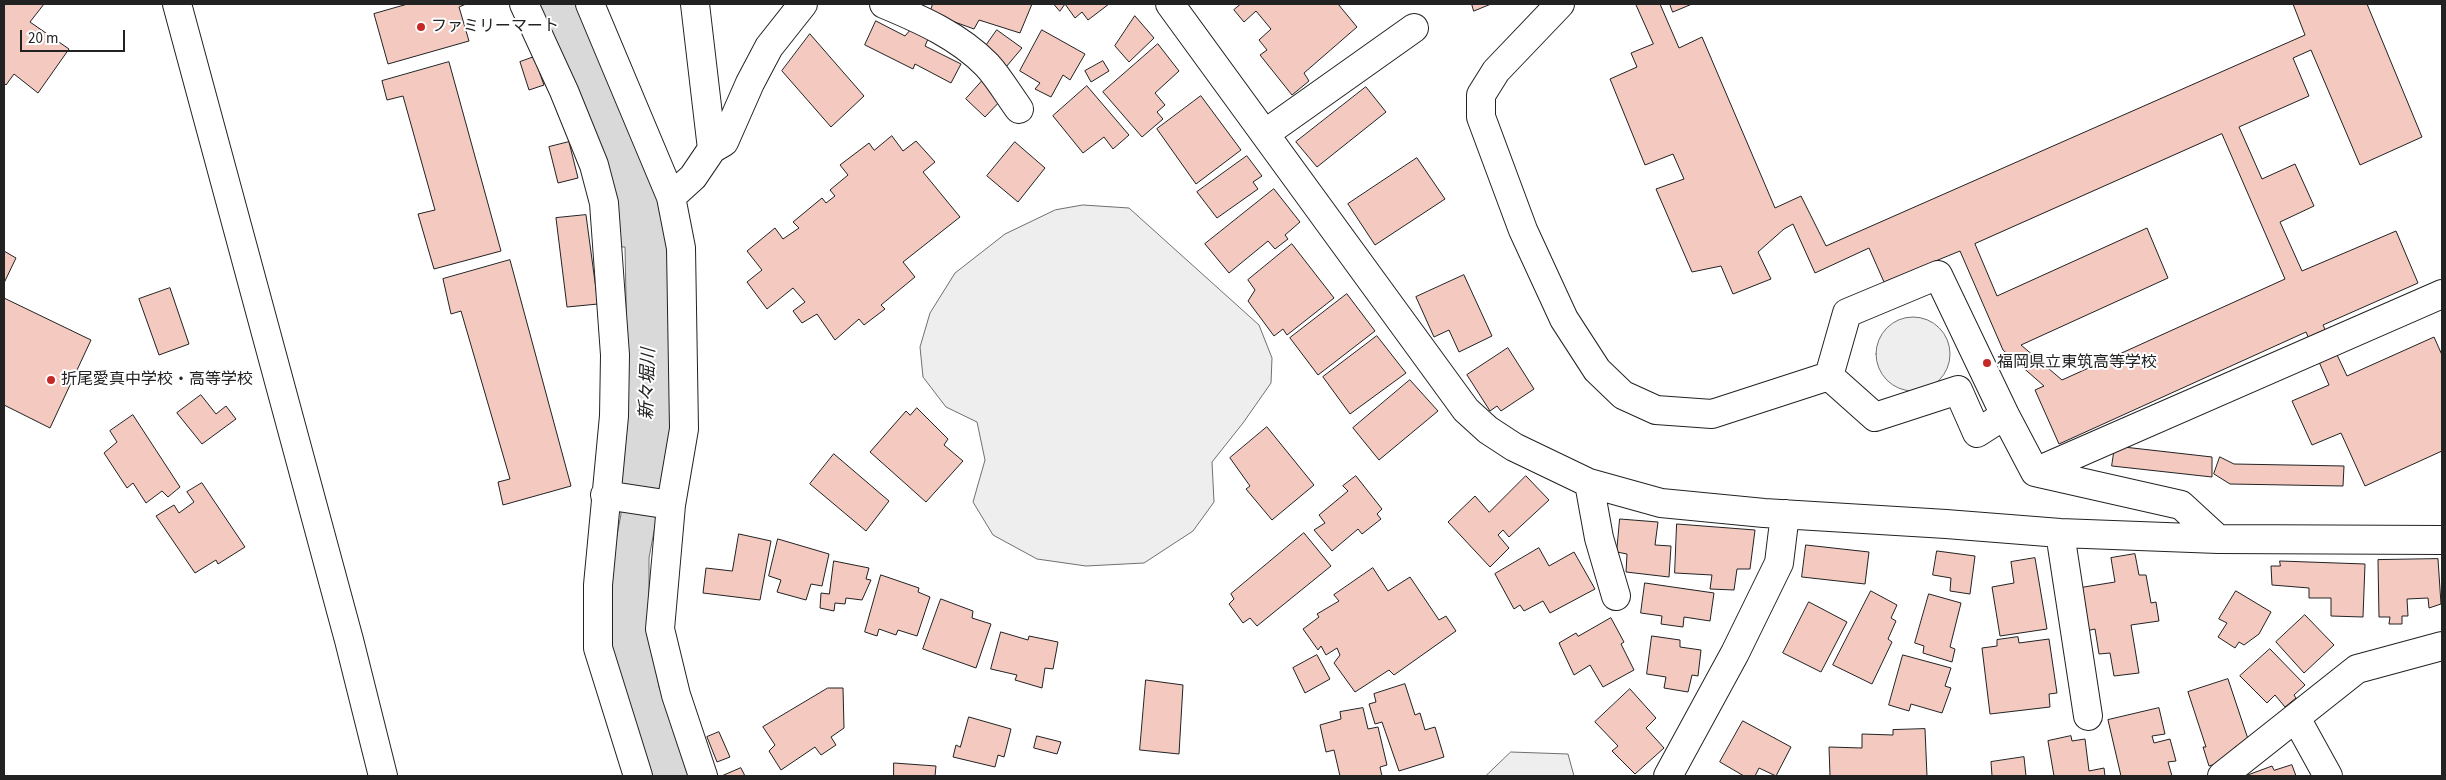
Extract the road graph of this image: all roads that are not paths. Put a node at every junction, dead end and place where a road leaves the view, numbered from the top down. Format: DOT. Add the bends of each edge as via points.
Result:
graph roads {
  1 [pos="176,4"];
  2 [pos="524,4"];
  3 [pos="590,4"];
  4 [pos="695,4"];
  5 [pos="803,4"];
  6 [pos="884,4"];
  7 [pos="1170,4"];
  8 [pos="1560,4"];
  9 [pos="1414,28"];
  10 [pos="1019,108"];
  11 [pos="1266,133"];
  12 [pos="712,149"];
  13 [pos="672,197"];
  14 [pos="2442,294"];
  15 [pos="1829,376"];
  16 [pos="2005,416"];
  17 [pos="2035,472"];
  18 [pos="1589,483"];
  19 [pos="605,495"];
  20 [pos="671,505"];
  21 [pos="1785,514"];
  22 [pos="2060,533"];
  23 [pos="2218,539"];
  24 [pos="2442,540"];
  25 [pos="1616,596"];
  26 [pos="2442,646"];
  27 [pos="2088,716"];
  28 [pos="2296,718"];
  29 [pos="383,776"];
  30 [pos="638,776"];
  31 [pos="703,776"];
  32 [pos="1668,776"];
  33 [pos="2222,776"];
  34 [pos="2328,776"];
  1 -- 29 [label="street"];
  2 -- 19 [label="street" via="594,165 604,203 615,355 614,416"];
  3 -- 13 [label="street"];
  4 -- 12 [label="street"];
  5 -- 12 [label="street" via="769,48 724,142"];
  6 -- 10 [label="street" via="922,21 971,51 992,71"];
  7 -- 11 [label="street"];
  8 -- 15 [label="street" via="1496,71 1481,95 1481,117 1523,230 1560,310 1597,370 1623,395 1656,410 1712,414"];
  9 -- 11 [label="street"];
  11 -- 18 [label="street" via="1466,410 1514,447"];
  12 -- 13 [label="street" via="693,177"];
  13 -- 20 [label="street" via="681,248 684,429"];
  14 -- 17 [label="street"];
  15 -- 16 [label="street" via="1875,417 1958,390 1977,432"];
  15 -- 16 [label="street" via="1848,313 1938,275"];
  16 -- 17 [label="street"];
  17 -- 23 [label="street" via="2181,505"];
  18 -- 21 [label="street" via="1661,503"];
  18 -- 25 [label="street" via="1599,538"];
  19 -- 20 [label="street"];
  19 -- 30 [label="street" via="598,585 598,648"];
  20 -- 31 [label="street" via="660,629 676,695"];
  21 -- 22 [label="street"];
  21 -- 32 [label="street" via="1779,563 1736,653"];
  22 -- 23 [label="street"];
  22 -- 27 [label="street"];
  23 -- 24 [label="street"];
  26 -- 28 [label="street" via="2357,669"];
  28 -- 33 [label="street"];
  28 -- 34 [label="street"];
}
